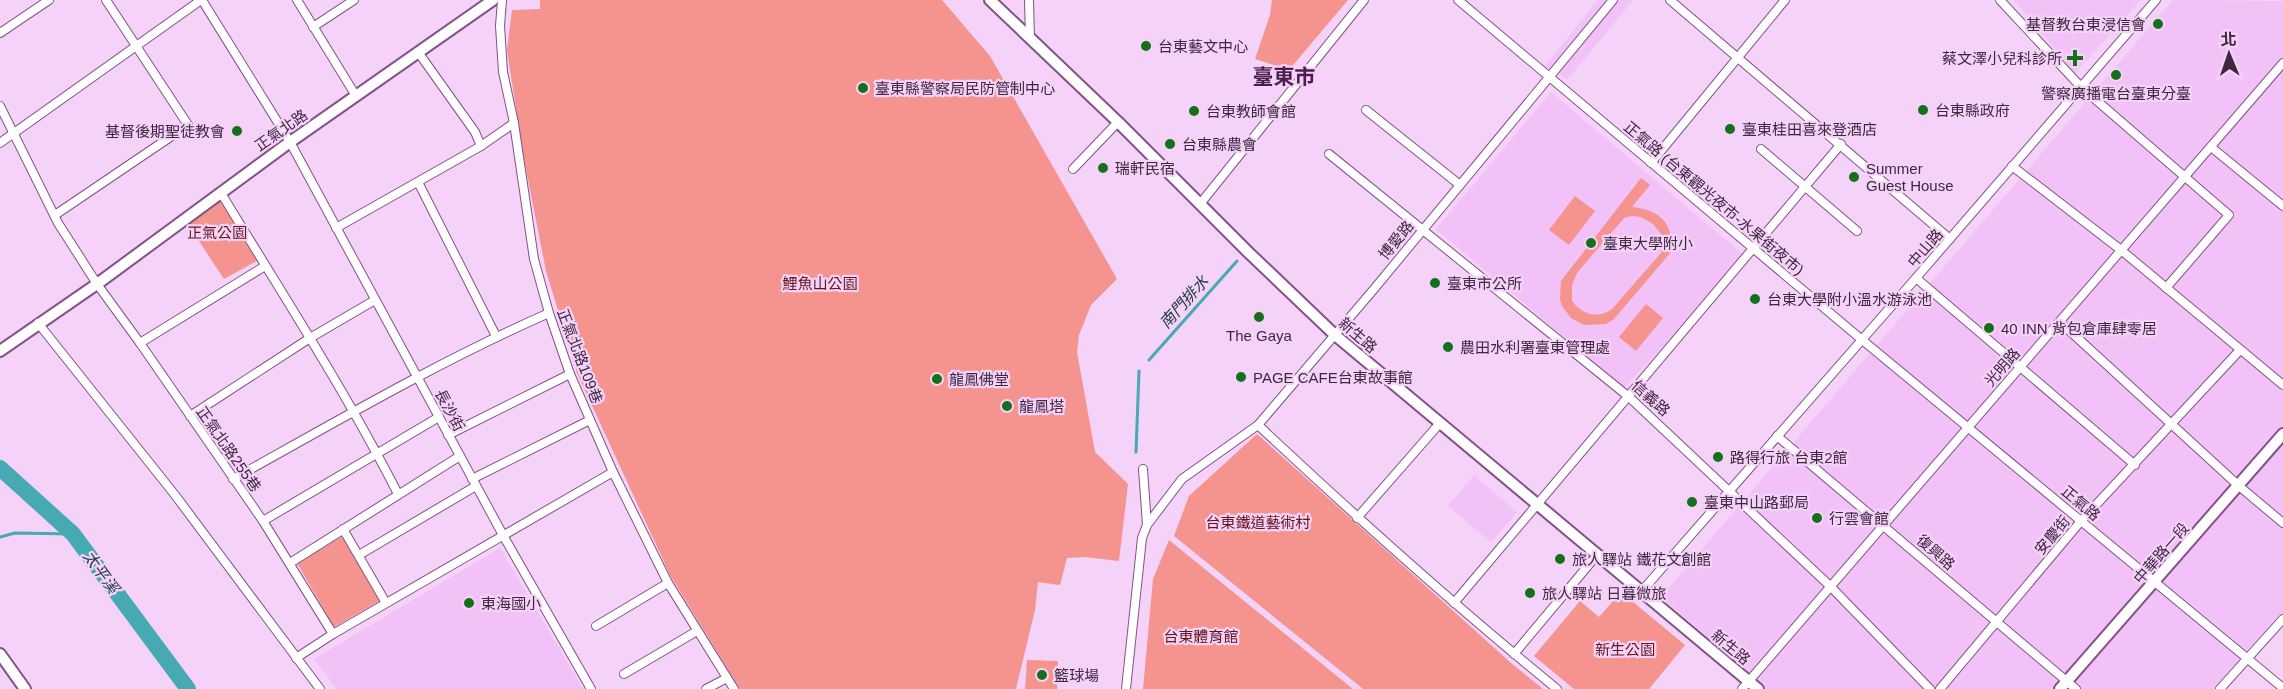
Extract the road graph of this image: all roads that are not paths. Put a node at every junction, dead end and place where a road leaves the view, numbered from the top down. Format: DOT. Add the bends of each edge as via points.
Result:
graph roads {
  1 [pos="49,0"];
  2 [pos="106,0"];
  3 [pos="201,0"];
  4 [pos="297,0"];
  5 [pos="354,0"];
  6 [pos="501,0"];
  7 [pos="990,0"];
  8 [pos="1029,0"];
  9 [pos="1364,0"];
  10 [pos="1458,0"];
  11 [pos="1613,0"];
  12 [pos="1670,0"];
  13 [pos="1785,0"];
  14 [pos="2000,0"];
  15 [pos="2156,0"];
  16 [pos="485,2"];
  17 [pos="313,27"];
  18 [pos="0,33"];
  19 [pos="1030,38"];
  20 [pos="136,46"];
  21 [pos="418,52"];
  22 [pos="1738,57"];
  23 [pos="2283,63"];
  24 [pos="1549,77"];
  25 [pos="2081,87"];
  26 [pos="356,96"];
  27 [pos="0,106"];
  28 [pos="1366,110"];
  29 [pos="1118,122"];
  30 [pos="514,123"];
  31 [pos="14,134"];
  32 [pos="290,142"];
  33 [pos="0,143"];
  34 [pos="1841,144"];
  35 [pos="481,146"];
  36 [pos="2211,147"];
  37 [pos="1761,149"];
  38 [pos="1329,154"];
  39 [pos="1651,162"];
  40 [pos="2012,166"];
  41 [pos="1073,169"];
  42 [pos="2186,176"];
  43 [pos="418,182"];
  44 [pos="1460,185"];
  45 [pos="1804,187"];
  46 [pos="221,193"];
  47 [pos="1200,204"];
  48 [pos="2283,206"];
  49 [pos="55,215"];
  50 [pos="336,228"];
  51 [pos="1422,229"];
  52 [pos="1857,231"];
  53 [pos="1950,239"];
  54 [pos="1752,248"];
  55 [pos="2121,250"];
  56 [pos="265,266"];
  57 [pos="1916,278"];
  58 [pos="93,286"];
  59 [pos="2166,288"];
  60 [pos="375,300"];
  61 [pos="549,313"];
  62 [pos="2060,321"];
  63 [pos="38,323"];
  64 [pos="1335,335"];
  65 [pos="496,336"];
  66 [pos="310,338"];
  67 [pos="1861,339"];
  68 [pos="140,343"];
  69 [pos="2240,350"];
  70 [pos="0,351"];
  71 [pos="2021,366"];
  72 [pos="570,374"];
  73 [pos="417,376"];
  74 [pos="2283,385"];
  75 [pos="1629,397"];
  76 [pos="354,412"];
  77 [pos="190,417"];
  78 [pos="439,417"];
  79 [pos="590,420"];
  80 [pos="1440,423"];
  81 [pos="2172,424"];
  82 [pos="1258,425"];
  83 [pos="1969,426"];
  84 [pos="2283,434"];
  85 [pos="448,435"];
  86 [pos="1777,436"];
  87 [pos="377,453"];
  88 [pos="460,456"];
  89 [pos="2135,465"];
  90 [pos="1143,469"];
  91 [pos="614,472"];
  92 [pos="233,479"];
  93 [pos="474,482"];
  94 [pos="2239,486"];
  95 [pos="1730,490"];
  96 [pos="398,494"];
  97 [pos="1537,505"];
  98 [pos="1357,518"];
  99 [pos="263,521"];
  100 [pos="2081,521"];
  101 [pos="2283,524"];
  102 [pos="1147,525"];
  103 [pos="1884,525"];
  104 [pos="343,529"];
  105 [pos="504,537"];
  106 [pos="359,555"];
  107 [pos="1597,555"];
  108 [pos="290,563"];
  109 [pos="2156,582"];
  110 [pos="669,584"];
  111 [pos="1830,586"];
  112 [pos="1641,592"];
  113 [pos="386,603"];
  114 [pos="1454,603"];
  115 [pos="2283,619"];
  116 [pos="1997,622"];
  117 [pos="596,626"];
  118 [pos="697,631"];
  119 [pos="333,634"];
  120 [pos="1514,654"];
  121 [pos="0,655"];
  122 [pos="296,658"];
  123 [pos="2247,659"];
  124 [pos="624,674"];
  125 [pos="727,678"];
  126 [pos="1745,685"];
  127 [pos="2063,685"];
  128 [pos="2283,688"];
  129 [pos="25,689"];
  130 [pos="320,689"];
  131 [pos="591,689"];
  132 [pos="706,689"];
  133 [pos="734,689"];
  134 [pos="1126,689"];
  135 [pos="1557,689"];
  136 [pos="1758,689"];
  137 [pos="1930,689"];
  138 [pos="1940,689"];
  139 [pos="2076,689"];
  140 [pos="2220,689"];
  1 -- 18 [label="street"];
  2 -- 20 [label="street"];
  3 -- 20 [label="street"];
  3 -- 32 [label="street, 長沙街"];
  4 -- 17 [label="street"];
  5 -- 17 [label="street"];
  6 -- 30 [label="street, 正氣北路109巷" via="503,72"];
  7 -- 19 [label="street, 新生路"];
  8 -- 19 [label="street"];
  9 -- 47 [label="street"];
  10 -- 24 [label="street"];
  11 -- 24 [label="street, 博愛路"];
  12 -- 22 [label="street"];
  13 -- 22 [label="street"];
  14 -- 25 [label="street"];
  15 -- 25 [label="street, 中山路"];
  16 -- 21 [label="street, 正氣北路"];
  17 -- 26 [label="street"];
  19 -- 29 [label="street, 新生路"];
  20 -- 31 [label="street"];
  20 -- 49 [label="street" via="188,125"];
  21 -- 26 [label="street, 正氣北路"];
  21 -- 35 [label="street"];
  22 -- 34 [label="street"];
  22 -- 39 [label="street"];
  23 -- 36 [label="street, 光明路"];
  24 -- 39 [label="street, 正氣路 (台東觀光夜市-水果街夜市)"];
  24 -- 44 [label="street, 博愛路"];
  25 -- 40 [label="street, 中山路"];
  25 -- 42 [label="street"];
  26 -- 32 [label="street, 正氣北路"];
  27 -- 31 [label="street, 正氣北路255巷"];
  28 -- 44 [label="street"];
  29 -- 41 [label="street"];
  29 -- 47 [label="street, 新生路"];
  30 -- 35 [label="street"];
  30 -- 61 [label="street, 正氣北路109巷" via="534,259"];
  31 -- 33 [label="street"];
  31 -- 49 [label="street, 正氣北路255巷"];
  32 -- 46 [label="street, 正氣北路"];
  32 -- 50 [label="street, 長沙街"];
  34 -- 45 [label="street"];
  34 -- 53 [label="street"];
  35 -- 43 [label="street"];
  36 -- 42 [label="street, 光明路"];
  36 -- 48 [label="street"];
  37 -- 45 [label="street"];
  38 -- 51 [label="street, 信義路"];
  39 -- 54 [label="street, 正氣路 (台東觀光夜市-水果街夜市)"];
  40 -- 53 [label="street, 中山路"];
  40 -- 55 [label="street"];
  42 -- 55 [label="street, 光明路"];
  42 -- 59 [label="street" via="2229,215"];
  43 -- 50 [label="street"];
  43 -- 65 [label="street"];
  44 -- 51 [label="street, 博愛路"];
  45 -- 52 [label="street"];
  45 -- 54 [label="street"];
  46 -- 56 [label="street"];
  46 -- 58 [label="street, 正氣北路"];
  47 -- 64 [label="street, 新生路"];
  49 -- 58 [label="street, 正氣北路255巷"];
  50 -- 60 [label="street, 長沙街"];
  51 -- 64 [label="street, 博愛路"];
  51 -- 75 [label="street, 信義路"];
  53 -- 57 [label="street, 中山路"];
  54 -- 67 [label="street, 正氣路 (台東觀光夜市-水果街夜市)"];
  54 -- 75 [label="street"];
  55 -- 59 [label="street"];
  55 -- 62 [label="street, 光明路"];
  56 -- 66 [label="street"];
  56 -- 68 [label="street"];
  57 -- 67 [label="street, 中山路"];
  57 -- 71 [label="street"];
  58 -- 63 [label="street, 正氣北路"];
  58 -- 68 [label="street, 正氣北路255巷"];
  59 -- 69 [label="street"];
  60 -- 66 [label="street"];
  60 -- 73 [label="street, 長沙街"];
  61 -- 65 [label="street"];
  61 -- 72 [label="street, 正氣北路109巷"];
  62 -- 71 [label="street, 光明路"];
  62 -- 81 [label="street"];
  63 -- 70 [label="street, 正氣北路"];
  63 -- 122 [label="street" via="175,495"];
  64 -- 80 [label="street, 新生路"];
  64 -- 82 [label="street, 博愛路"];
  65 -- 73 [label="street"];
  66 -- 76 [label="street"];
  66 -- 77 [label="street"];
  67 -- 83 [label="street, 正氣路"];
  67 -- 86 [label="street, 中山路"];
  68 -- 77 [label="street, 正氣北路255巷"];
  69 -- 74 [label="street"];
  69 -- 81 [label="street, 安慶街"];
  71 -- 83 [label="street, 光明路"];
  71 -- 89 [label="street"];
  72 -- 79 [label="street, 正氣北路109巷"];
  72 -- 85 [label="street"];
  73 -- 76 [label="street"];
  73 -- 78 [label="street, 長沙街"];
  75 -- 95 [label="street, 信義路"];
  75 -- 97 [label="street"];
  76 -- 87 [label="street"];
  76 -- 92 [label="street"];
  77 -- 92 [label="street, 正氣北路255巷"];
  78 -- 85 [label="street, 長沙街"];
  78 -- 87 [label="street"];
  79 -- 91 [label="street, 正氣北路109巷"];
  79 -- 93 [label="street"];
  80 -- 97 [label="street, 新生路"];
  80 -- 98 [label="street"];
  81 -- 89 [label="street, 安慶街"];
  81 -- 94 [label="street"];
  82 -- 98 [label="street"];
  82 -- 102 [label="street, 博愛路" via="1182,479"];
  83 -- 100 [label="street, 正氣路"];
  83 -- 103 [label="street, 光明路"];
  84 -- 94 [label="street, 中華路一段"];
  85 -- 88 [label="street, 長沙街"];
  86 -- 95 [label="street, 中山路"];
  86 -- 103 [label="street, 復興路"];
  87 -- 96 [label="street"];
  87 -- 99 [label="street"];
  88 -- 93 [label="street, 長沙街"];
  88 -- 96 [label="street"];
  89 -- 100 [label="street, 安慶街"];
  90 -- 102 [label="street"];
  91 -- 105 [label="street"];
  91 -- 110 [label="street, 正氣北路109巷"];
  92 -- 99 [label="street, 正氣北路255巷"];
  93 -- 105 [label="street, 長沙街"];
  93 -- 106 [label="street"];
  94 -- 101 [label="street"];
  94 -- 109 [label="street, 中華路一段"];
  95 -- 111 [label="street, 信義路"];
  95 -- 112 [label="street, 中山路"];
  96 -- 104 [label="street"];
  97 -- 107 [label="street, 新生路"];
  97 -- 114 [label="street"];
  98 -- 114 [label="street"];
  99 -- 108 [label="street, 正氣北路255巷"];
  100 -- 109 [label="street, 正氣路"];
  100 -- 116 [label="street, 安慶街"];
  102 -- 134 [label="street" via="1142,538"];
  103 -- 111 [label="street, 光明路"];
  103 -- 116 [label="street, 復興路"];
  104 -- 106 [label="street"];
  104 -- 108 [label="street"];
  105 -- 113 [label="street"];
  105 -- 131 [label="street, 長沙街"];
  106 -- 113 [label="street"];
  107 -- 112 [label="street, 新生路"];
  107 -- 120 [label="street"];
  108 -- 119 [label="street, 正氣北路255巷"];
  109 -- 123 [label="street, 正氣路"];
  109 -- 127 [label="street, 中華路一段"];
  110 -- 117 [label="street"];
  110 -- 118 [label="street, 正氣北路109巷"];
  111 -- 126 [label="street, 光明路"];
  111 -- 137 [label="street, 信義路"];
  112 -- 126 [label="street, 新生路"];
  113 -- 119 [label="street"];
  114 -- 120 [label="street"];
  115 -- 123 [label="street"];
  116 -- 127 [label="street, 復興路"];
  116 -- 138 [label="street, 安慶街"];
  118 -- 124 [label="street"];
  118 -- 125 [label="street, 正氣北路109巷"];
  119 -- 122 [label="street"];
  120 -- 135 [label="street"];
  121 -- 129 [label="street"];
  122 -- 130 [label="street"];
  123 -- 128 [label="street, 正氣路"];
  123 -- 140 [label="street"];
  125 -- 132 [label="street"];
  125 -- 133 [label="street, 正氣北路109巷"];
  126 -- 136 [label="street, 新生路"];
  127 -- 139 [label="street, 復興路"];
}
